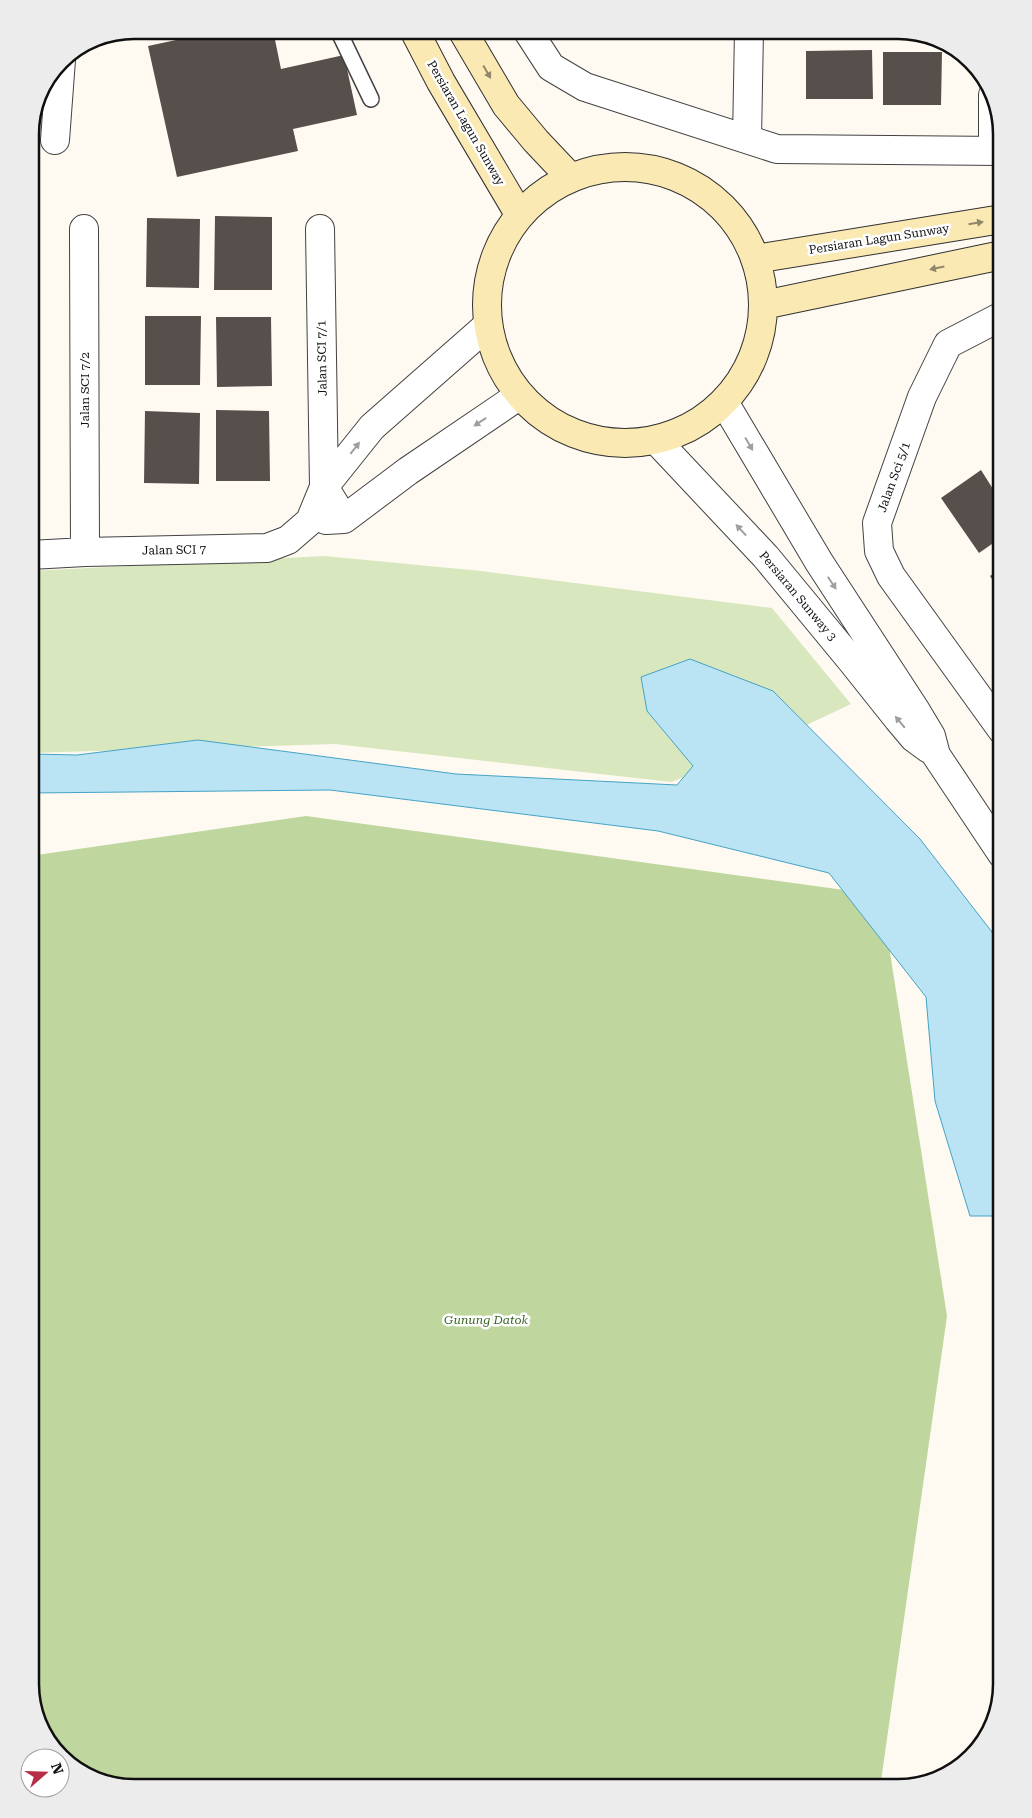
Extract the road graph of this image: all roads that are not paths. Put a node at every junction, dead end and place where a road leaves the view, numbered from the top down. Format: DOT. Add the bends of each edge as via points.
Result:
graph roads {
  1 [pos="342,39"];
  2 [pos="419,39"];
  3 [pos="467,39"];
  4 [pos="533,39"];
  5 [pos="749,39"];
  6 [pos="60,74"];
  7 [pos="371,99"];
  8 [pos="747,139"];
  9 [pos="55,140"];
  10 [pos="993,150"];
  11 [pos="570,177"];
  12 [pos="519,214"];
  13 [pos="993,220"];
  14 [pos="84,229"];
  15 [pos="320,229"];
  16 [pos="993,257"];
  17 [pos="755,259"];
  18 [pos="763,305"];
  19 [pos="993,321"];
  20 [pos="488,324"];
  21 [pos="520,395"];
  22 [pos="724,402"];
  23 [pos="656,440"];
  24 [pos="324,487"];
  25 [pos="344,519"];
  26 [pos="310,522"];
  27 [pos="799,528"];
  28 [pos="85,552"];
  29 [pos="39,555"];
  30 [pos="766,557"];
  31 [pos="993,718"];
  32 [pos="936,755"];
  33 [pos="993,840"];
  1 -- 7 [label="lane"];
  2 -- 12 [label="main road, Persiaran Lagun Sunway"];
  3 -- 11 [label="main road, one-way" via="506,105"];
  4 -- 8 [label="street" via="551,67 585,87"];
  5 -- 8 [label="street"];
  6 -- 9 [label="street"];
  8 -- 10 [label="street" via="777,149"];
  11 -- 12 [label="main road" via="542,193"];
  11 -- 17 [label="main road" via="614,166 659,170 700,189 714,201 733,219"];
  12 -- 20 [label="main road" via="499,248 488,285"];
  17 -- 13 [label="main road, Persiaran Lagun Sunway, one-way"];
  14 -- 28 [label="street, Jalan SCI 7/2"];
  15 -- 24 [label="street, Jalan SCI 7/1"];
  16 -- 18 [label="main road, one-way"];
  17 -- 18 [label="main road"];
  18 -- 22 [label="main road" via="759,340 745,374"];
  19 -- 31 [label="street, Jalan Sci 5/1" via="948,344 922,397 877,523 879,551 891,576"];
  20 -- 21 [label="main road" via="499,362"];
  24 -- 20 [label="street, one-way" via="372,427"];
  21 -- 23 [label="main road" via="548,420 582,437 619,443"];
  21 -- 25 [label="street, one-way"];
  22 -- 23 [label="main road" via="693,426"];
  22 -- 27 [label="street, Persiaran Sunway 3, one-way"];
  30 -- 23 [label="street, Persiaran Sunway 3, one-way"];
  24 -- 25 [label="street"];
  24 -- 26 [label="street"];
  25 -- 26 [label="street"];
  26 -- 28 [label="street, Jalan SCI 7" via="288,540 267,548"];
  27 -- 30 [label="street"];
  27 -- 32 [label="street, Persiaran Sunway 3, one-way" via="916,711 931,736"];
  28 -- 29 [label="street, Jalan SCI 7"];
  32 -- 30 [label="street, Persiaran Sunway 3, one-way" via="914,738"];
  32 -- 33 [label="street, Persiaran Sunway 3"];
}
